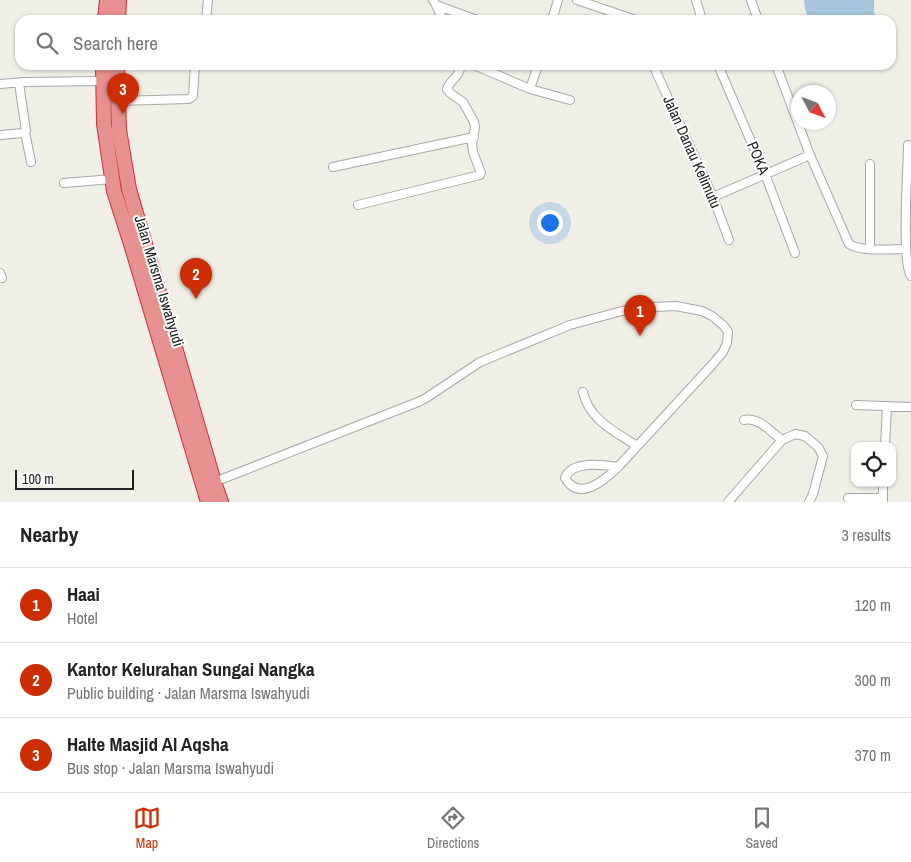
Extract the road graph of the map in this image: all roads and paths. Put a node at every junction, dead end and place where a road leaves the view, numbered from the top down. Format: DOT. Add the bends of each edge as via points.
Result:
graph roads {
  1 [pos="107,0"];
  2 [pos="119,0"];
  3 [pos="208,0"];
  4 [pos="558,0"];
  5 [pos="577,0"];
  6 [pos="696,0"];
  7 [pos="750,0"];
  8 [pos="435,2"];
  9 [pos="106,15"];
  10 [pos="118,15"];
  11 [pos="206,15"];
  12 [pos="441,15"];
  13 [pos="465,15"];
  14 [pos="554,15"];
  15 [pos="621,15"];
  16 [pos="700,15"];
  17 [pos="756,15"];
  18 [pos="103,70"];
  19 [pos="117,70"];
  20 [pos="193,70"];
  21 [pos="459,70"];
  22 [pos="486,70"];
  23 [pos="536,70"];
  24 [pos="655,70"];
  25 [pos="719,70"];
  26 [pos="778,70"];
  27 [pos="103,81"];
  28 [pos="19,83"];
  29 [pos="0,84"];
  30 [pos="530,89"];
  31 [pos="570,100"];
  32 [pos="117,102"];
  33 [pos="25,132"];
  34 [pos="0,135"];
  35 [pos="474,137"];
  36 [pos="908,145"];
  37 [pos="810,155"];
  38 [pos="31,162"];
  39 [pos="870,164"];
  40 [pos="333,167"];
  41 [pos="765,174"];
  42 [pos="112,179"];
  43 [pos="64,183"];
  44 [pos="713,197"];
  45 [pos="358,205"];
  46 [pos="729,240"];
  47 [pos="906,249"];
  48 [pos="870,250"];
  49 [pos="795,252"];
  50 [pos="911,276"];
  51 [pos="583,392"];
  52 [pos="856,405"];
  53 [pos="887,406"];
  54 [pos="911,407"];
  55 [pos="744,420"];
  56 [pos="782,440"];
  57 [pos="885,442"];
  58 [pos="638,446"];
  59 [pos="618,467"];
  60 [pos="208,483"];
  61 [pos="884,487"];
  62 [pos="848,498"];
  63 [pos="883,500"];
  64 [pos="208,502"];
  65 [pos="222,502"];
  66 [pos="728,502"];
  67 [pos="808,502"];
  1 -- 9 [label="highway"];
  2 -- 10 [label="highway"];
  3 -- 11 [label="street"];
  4 -- 14 [label="street"];
  5 -- 15 [label="street"];
  6 -- 16 [label="street"];
  7 -- 17 [label="street"];
  8 -- 12 [label="street"];
  8 -- 13 [label="street"];
  18 -- 27 [label="highway, Jalan Marsma Iswahyudi"];
  19 -- 32 [label="highway, Jalan Marsma Iswahyudi"];
  20 -- 32 [label="street" via="192,98"];
  21 -- 35 [label="street" via="447,89 468,110 475,127"];
  22 -- 30 [label="street"];
  23 -- 30 [label="street"];
  24 -- 44 [label="street, Jalan Danau Kelimutu"];
  25 -- 41 [label="street, POKA"];
  26 -- 37 [label="street"];
  27 -- 28 [label="street"];
  27 -- 42 [label="highway, Jalan Marsma Iswahyudi" via="104,124"];
  28 -- 29 [label="street"];
  28 -- 33 [label="street"];
  30 -- 31 [label="street"];
  32 -- 60 [label="highway, Jalan Marsma Iswahyudi" via="129,189"];
  33 -- 34 [label="street"];
  33 -- 38 [label="street"];
  35 -- 40 [label="street"];
  35 -- 45 [label="street" via="473,152 480,175"];
  36 -- 47 [label="street"];
  37 -- 41 [label="street"];
  37 -- 48 [label="street" via="849,244"];
  39 -- 48 [label="street"];
  41 -- 44 [label="street"];
  41 -- 49 [label="street, POKA"];
  42 -- 43 [label="street"];
  42 -- 60 [label="highway, Jalan Marsma Iswahyudi"];
  44 -- 46 [label="street, Jalan Danau Kelimutu"];
  47 -- 48 [label="street"];
  47 -- 50 [label="street"];
  51 -- 58 [label="street" via="585,402 596,417"];
  52 -- 53 [label="street"];
  53 -- 54 [label="street"];
  53 -- 57 [label="street"];
  55 -- 56 [label="street" via="754,420"];
  56 -- 66 [label="street"];
  56 -- 67 [label="street" via="795,434 805,436 823,456"];
  58 -- 59 [label="street"];
  58 -- 60 [label="street" via="722,352 728,332 712,316 702,311 668,306 622,311 570,325 480,362 426,398"];
  59 -- 59 [label="street" via="607,478 581,490 574,488 565,478 572,469 585,466"];
  60 -- 64 [label="highway, Jalan Marsma Iswahyudi"];
  60 -- 65 [label="highway, Jalan Marsma Iswahyudi"];
  61 -- 63 [label="street"];
  62 -- 63 [label="street"];
}
